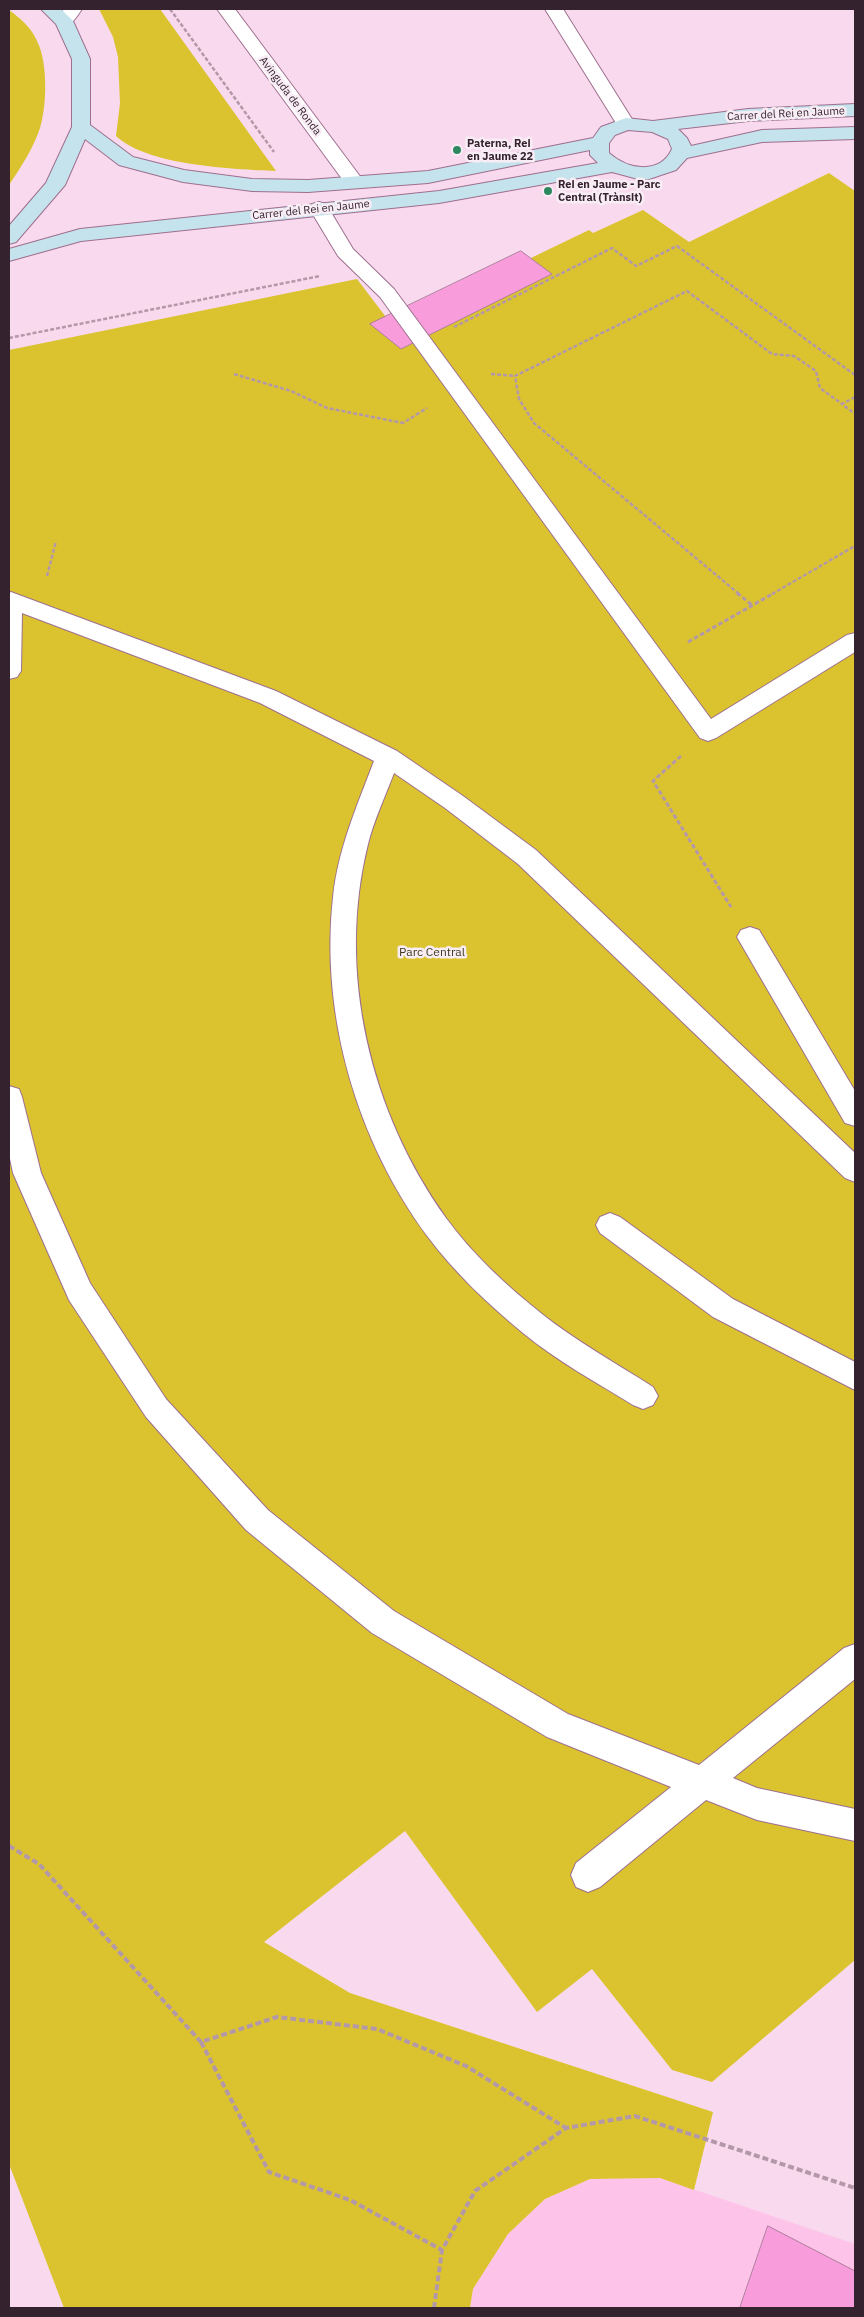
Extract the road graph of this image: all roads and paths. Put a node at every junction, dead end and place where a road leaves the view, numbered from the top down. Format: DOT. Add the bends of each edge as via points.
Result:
graph roads {
  1 [pos="50,9"];
  2 [pos="170,9"];
  3 [pos="226,9"];
  4 [pos="554,9"];
  5 [pos="69,15"];
  6 [pos="855,110"];
  7 [pos="626,124"];
  8 [pos="657,126"];
  9 [pos="81,127"];
  10 [pos="855,133"];
  11 [pos="599,142"];
  12 [pos="681,154"];
  13 [pos="280,156"];
  14 [pos="613,166"];
  15 [pos="355,183"];
  16 [pos="319,208"];
  17 [pos="9,238"];
  18 [pos="9,255"];
  19 [pos="361,268"];
  20 [pos="9,338"];
  21 [pos="423,342"];
  22 [pos="234,374"];
  23 [pos="489,375"];
  24 [pos="855,375"];
  25 [pos="515,376"];
  26 [pos="457,389"];
  27 [pos="855,397"];
  28 [pos="842,404"];
  29 [pos="855,414"];
  30 [pos="855,546"];
  31 [pos="752,605"];
  32 [pos="855,641"];
  33 [pos="655,661"];
  34 [pos="9,671"];
  35 [pos="708,732"];
  36 [pos="388,757"];
  37 [pos="750,937"];
  38 [pos="9,1096"];
  39 [pos="855,1115"];
  40 [pos="855,1170"];
  41 [pos="610,1225"];
  42 [pos="855,1377"];
  43 [pos="643,1396"];
  44 [pos="855,1659"];
  45 [pos="703,1783"];
  46 [pos="855,1825"];
  47 [pos="9,1846"];
  48 [pos="588,1874"];
  49 [pos="201,2042"];
  50 [pos="566,2128"];
  51 [pos="855,2188"];
  52 [pos="442,2250"];
  53 [pos="434,2308"];
  1 -- 5 [label="street"];
  2 -- 13 [label="path" via="273,151"];
  3 -- 15 [label="street, Avinguda de Ronda"];
  4 -- 7 [label="street"];
  5 -- 9 [label="street" via="81,58"];
  6 -- 8 [label="street, Carrer del Rei en Jaume" via="748,115"];
  7 -- 8 [label="street"];
  7 -- 11 [label="street" via="608,131"];
  8 -- 12 [label="street" via="677,138"];
  9 -- 15 [label="street, Carrer del Rei en Jaume" via="126,161 183,176 252,186"];
  9 -- 17 [label="street" via="55,185"];
  10 -- 12 [label="street, Carrer del Rei en Jaume" via="762,136"];
  11 -- 14 [label="street" via="600,155"];
  11 -- 15 [label="street, Carrer del Rei en Jaume" via="428,177"];
  12 -- 14 [label="street" via="676,162 654,171 625,171"];
  14 -- 16 [label="street, Carrer del Rei en Jaume" via="439,197"];
  16 -- 18 [label="street, Carrer del Rei en Jaume" via="80,235"];
  16 -- 19 [label="street" via="345,252"];
  19 -- 20 [label="path"];
  19 -- 21 [label="street" via="387,293"];
  21 -- 24 [label="path" via="612,248 636,266 677,246"];
  21 -- 26 [label="street"];
  22 -- 26 [label="path" via="291,391 327,408 404,423"];
  23 -- 25 [label="path"];
  25 -- 28 [label="path" via="687,291 772,354 794,356 816,371 820,388"];
  25 -- 31 [label="path" via="520,399 534,423"];
  26 -- 33 [label="street"];
  27 -- 28 [label="path"];
  28 -- 29 [label="path"];
  30 -- 31 [label="path"];
  31 -- 33 [label="path"];
  32 -- 35 [label="street"];
  33 -- 35 [label="street"];
  34 -- 36 [label="street" via="11,600 268,697"];
  35 -- 37 [label="path" via="653,781"];
  36 -- 40 [label="street" via="527,857"];
  36 -- 43 [label="street" via="355,847 347,891 342,957 351,1032 362,1080 381,1131 402,1174 437,1228 483,1277 536,1327"];
  37 -- 39 [label="street"];
  38 -- 45 [label="street" via="27,1173 79,1291 156,1408 257,1520 382,1622 558,1726"];
  41 -- 42 [label="street" via="723,1308"];
  44 -- 45 [label="street"];
  45 -- 46 [label="street" via="757,1804"];
  45 -- 48 [label="street"];
  47 -- 49 [label="path" via="39,1864"];
  49 -- 50 [label="path" via="277,2017 378,2029 466,2066"];
  49 -- 52 [label="path" via="269,2172 350,2200"];
  50 -- 51 [label="path" via="634,2116"];
  50 -- 52 [label="path" via="475,2191"];
  52 -- 53 [label="path"];
}
